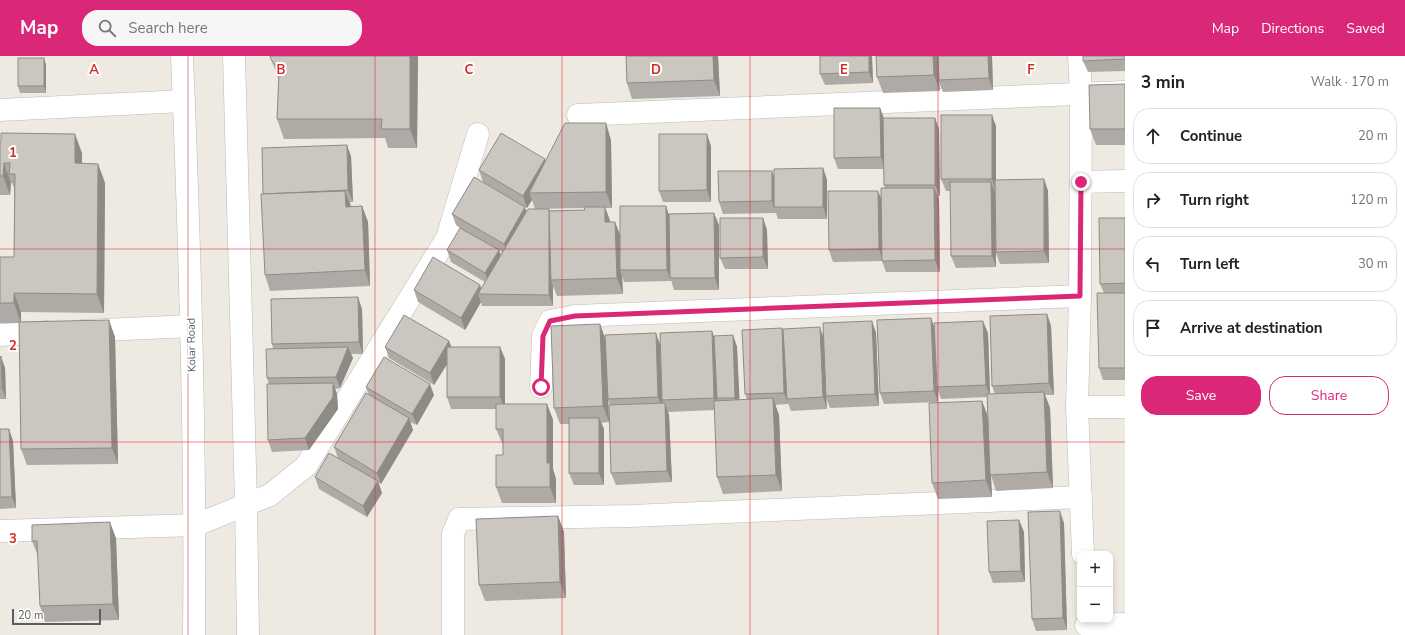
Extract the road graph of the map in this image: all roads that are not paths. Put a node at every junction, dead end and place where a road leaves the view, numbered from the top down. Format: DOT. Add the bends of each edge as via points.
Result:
graph roads {
  1 [pos="182,56"];
  2 [pos="234,56"];
  3 [pos="1079,56"];
  4 [pos="1125,92"];
  5 [pos="1081,93"];
  6 [pos="184,101"];
  7 [pos="0,110"];
  8 [pos="578,115"];
  9 [pos="478,134"];
  10 [pos="1125,181"];
  11 [pos="1081,182"];
  12 [pos="1080,296"];
  13 [pos="191,326"];
  14 [pos="0,335"];
  15 [pos="541,387"];
  16 [pos="1077,407"];
  17 [pos="1125,407"];
  18 [pos="1081,496"];
  19 [pos="246,504"];
  20 [pos="196,525"];
  21 [pos="0,531"];
  22 [pos="1083,551"];
  23 [pos="1125,624"];
  24 [pos="1086,627"];
  25 [pos="194,635"];
  26 [pos="248,635"];
  27 [pos="453,635"];
  1 -- 6 [label="street, Kolar Road"];
  2 -- 19 [label="street"];
  3 -- 5 [label="street"];
  4 -- 5 [label="street"];
  5 -- 8 [label="street"];
  5 -- 11 [label="street"];
  6 -- 7 [label="street"];
  6 -- 13 [label="street, Kolar Road"];
  9 -- 19 [label="street" via="447,238 310,460 270,495"];
  10 -- 11 [label="street"];
  11 -- 12 [label="street"];
  12 -- 15 [label="street" via="575,316 550,321 545,331"];
  12 -- 16 [label="street"];
  13 -- 14 [label="street"];
  13 -- 20 [label="street, Kolar Road"];
  16 -- 17 [label="street"];
  16 -- 18 [label="street"];
  18 -- 22 [label="street"];
  18 -- 27 [label="street" via="631,516 459,519 453,534"];
  19 -- 20 [label="street"];
  19 -- 26 [label="street"];
  20 -- 21 [label="street"];
  20 -- 25 [label="street, Kolar Road"];
  23 -- 24 [label="street"];
}
